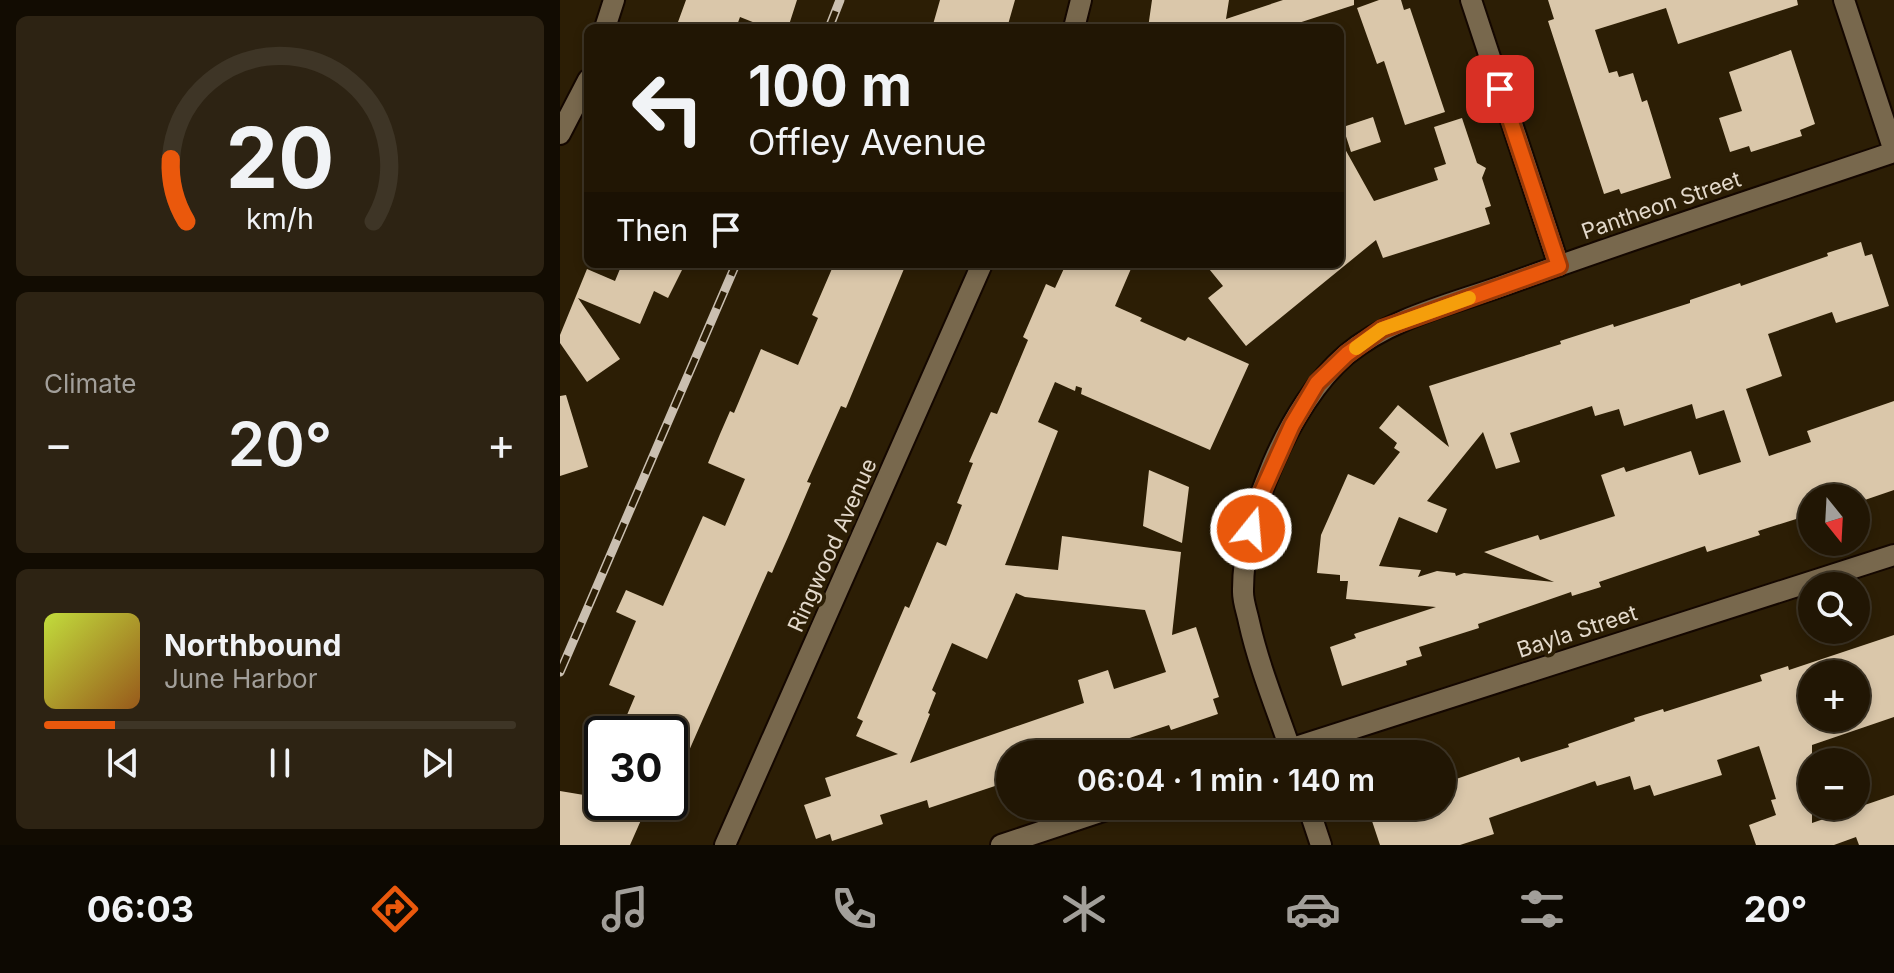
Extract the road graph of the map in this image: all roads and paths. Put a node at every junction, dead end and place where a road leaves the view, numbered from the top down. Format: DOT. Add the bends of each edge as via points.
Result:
graph roads {
  1 [pos="614,0"];
  2 [pos="1081,0"];
  3 [pos="1471,0"];
  4 [pos="1844,0"];
  5 [pos="606,24"];
  6 [pos="1075,24"];
  7 [pos="584,88"];
  8 [pos="560,134"];
  9 [pos="1894,152"];
  10 [pos="1559,266"];
  11 [pos="980,268"];
  12 [pos="1894,555"];
  13 [pos="1281,740"];
  14 [pos="1322,740"];
  15 [pos="1076,820"];
  16 [pos="1313,820"];
  17 [pos="725,845"];
  18 [pos="1001,845"];
  19 [pos="1321,845"];
  1 -- 5 [label="street"];
  2 -- 6 [label="street"];
  3 -- 10 [label="street"];
  4 -- 9 [label="street"];
  7 -- 8 [label="street"];
  9 -- 10 [label="street, Pantheon Street"];
  10 -- 13 [label="street, Pantheon Street" via="1382,329 1317,383 1292,425 1256,505 1243,595"];
  11 -- 17 [label="street, Ringwood Avenue"];
  12 -- 14 [label="street, Bayla Street"];
  15 -- 18 [label="street"];
  16 -- 19 [label="street"];
}
